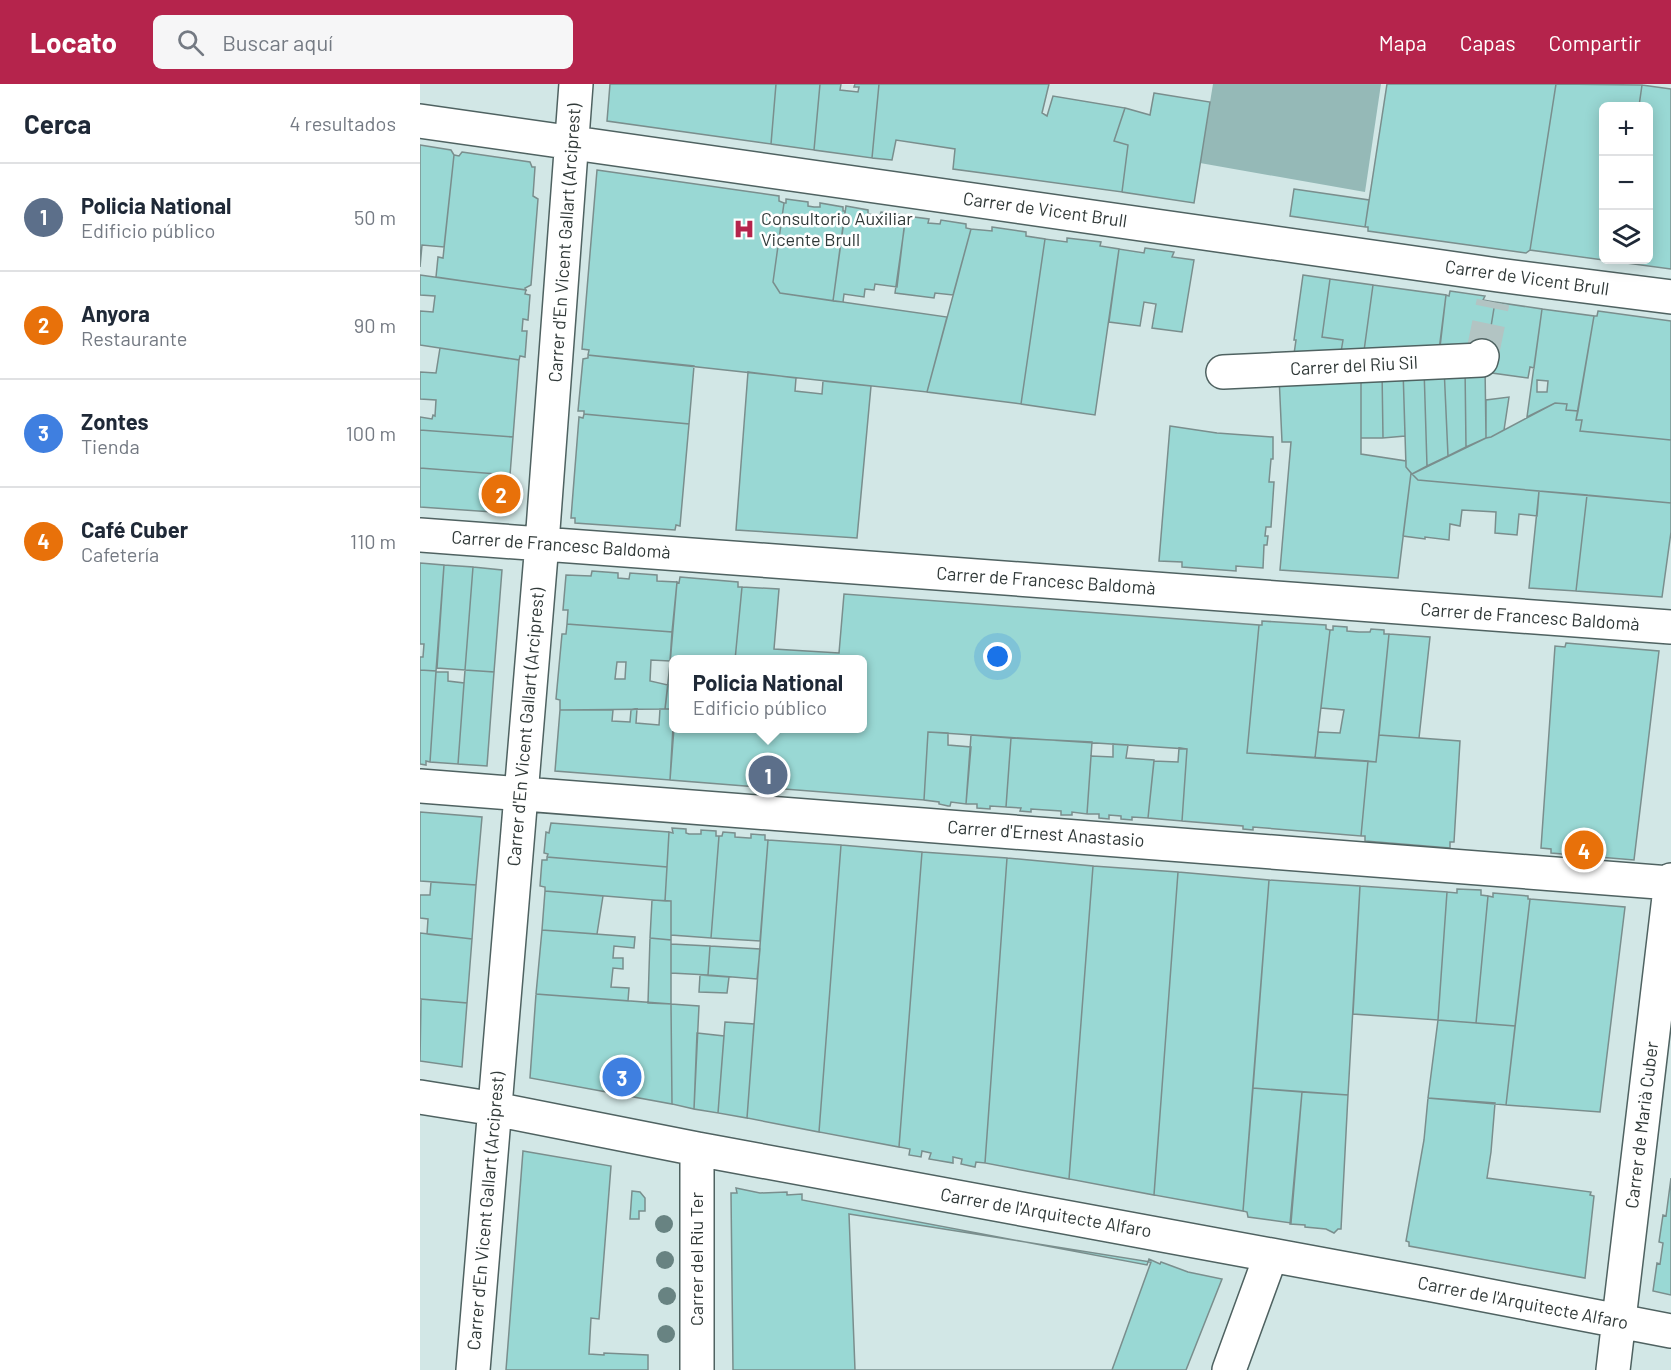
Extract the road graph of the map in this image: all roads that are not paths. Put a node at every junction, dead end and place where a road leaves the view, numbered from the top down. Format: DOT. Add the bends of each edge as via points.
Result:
graph roads {
  1 [pos="576,84"];
  2 [pos="420,121"];
  3 [pos="573,142"];
  4 [pos="1671,297"];
  5 [pos="1482,356"];
  6 [pos="1223,372"];
  7 [pos="420,535"];
  8 [pos="542,543"];
  9 [pos="1671,627"];
  10 [pos="420,786"];
  11 [pos="520,793"];
  12 [pos="1671,882"];
  13 [pos="420,1097"];
  14 [pos="495,1109"];
  15 [pos="697,1149"];
  16 [pos="1271,1255"];
  17 [pos="1619,1322"];
  18 [pos="1671,1331"];
  19 [pos="473,1370"];
  20 [pos="697,1370"];
  21 [pos="1229,1370"];
  22 [pos="1613,1370"];
  1 -- 3 [label="street, Carrer d'En Vicent Gallart (Arciprest)"];
  2 -- 3 [label="street, Carrer de Vicent Brull"];
  3 -- 4 [label="street, Carrer de Vicent Brull" via="1495,289"];
  3 -- 8 [label="street, Carrer d'En Vicent Gallart (Arciprest)"];
  5 -- 6 [label="street, Carrer del Riu Sil" via="1481,360"];
  7 -- 8 [label="street, Carrer de Francesc Baldomà"];
  8 -- 9 [label="street, Carrer de Francesc Baldomà"];
  8 -- 11 [label="street, Carrer d'En Vicent Gallart (Arciprest)"];
  10 -- 11 [label="street, Carrer d'Ernest Anastasio"];
  11 -- 12 [label="street, Carrer d'Ernest Anastasio"];
  11 -- 14 [label="street, Carrer d'En Vicent Gallart (Arciprest)"];
  12 -- 17 [label="street, Carrer de Marià Cuber"];
  13 -- 14 [label="street, Carrer de l'Arquitecte Alfaro"];
  14 -- 15 [label="street, Carrer de l'Arquitecte Alfaro"];
  14 -- 19 [label="street, Carrer d'En Vicent Gallart (Arciprest)"];
  15 -- 16 [label="street, Carrer de l'Arquitecte Alfaro"];
  15 -- 20 [label="street, Carrer del Riu Ter"];
  16 -- 17 [label="street, Carrer de l'Arquitecte Alfaro"];
  16 -- 21 [label="street"];
  17 -- 18 [label="street, Carrer de l'Arquitecte Alfaro"];
  17 -- 22 [label="street, Carrer de Marià Cuber"];
}
